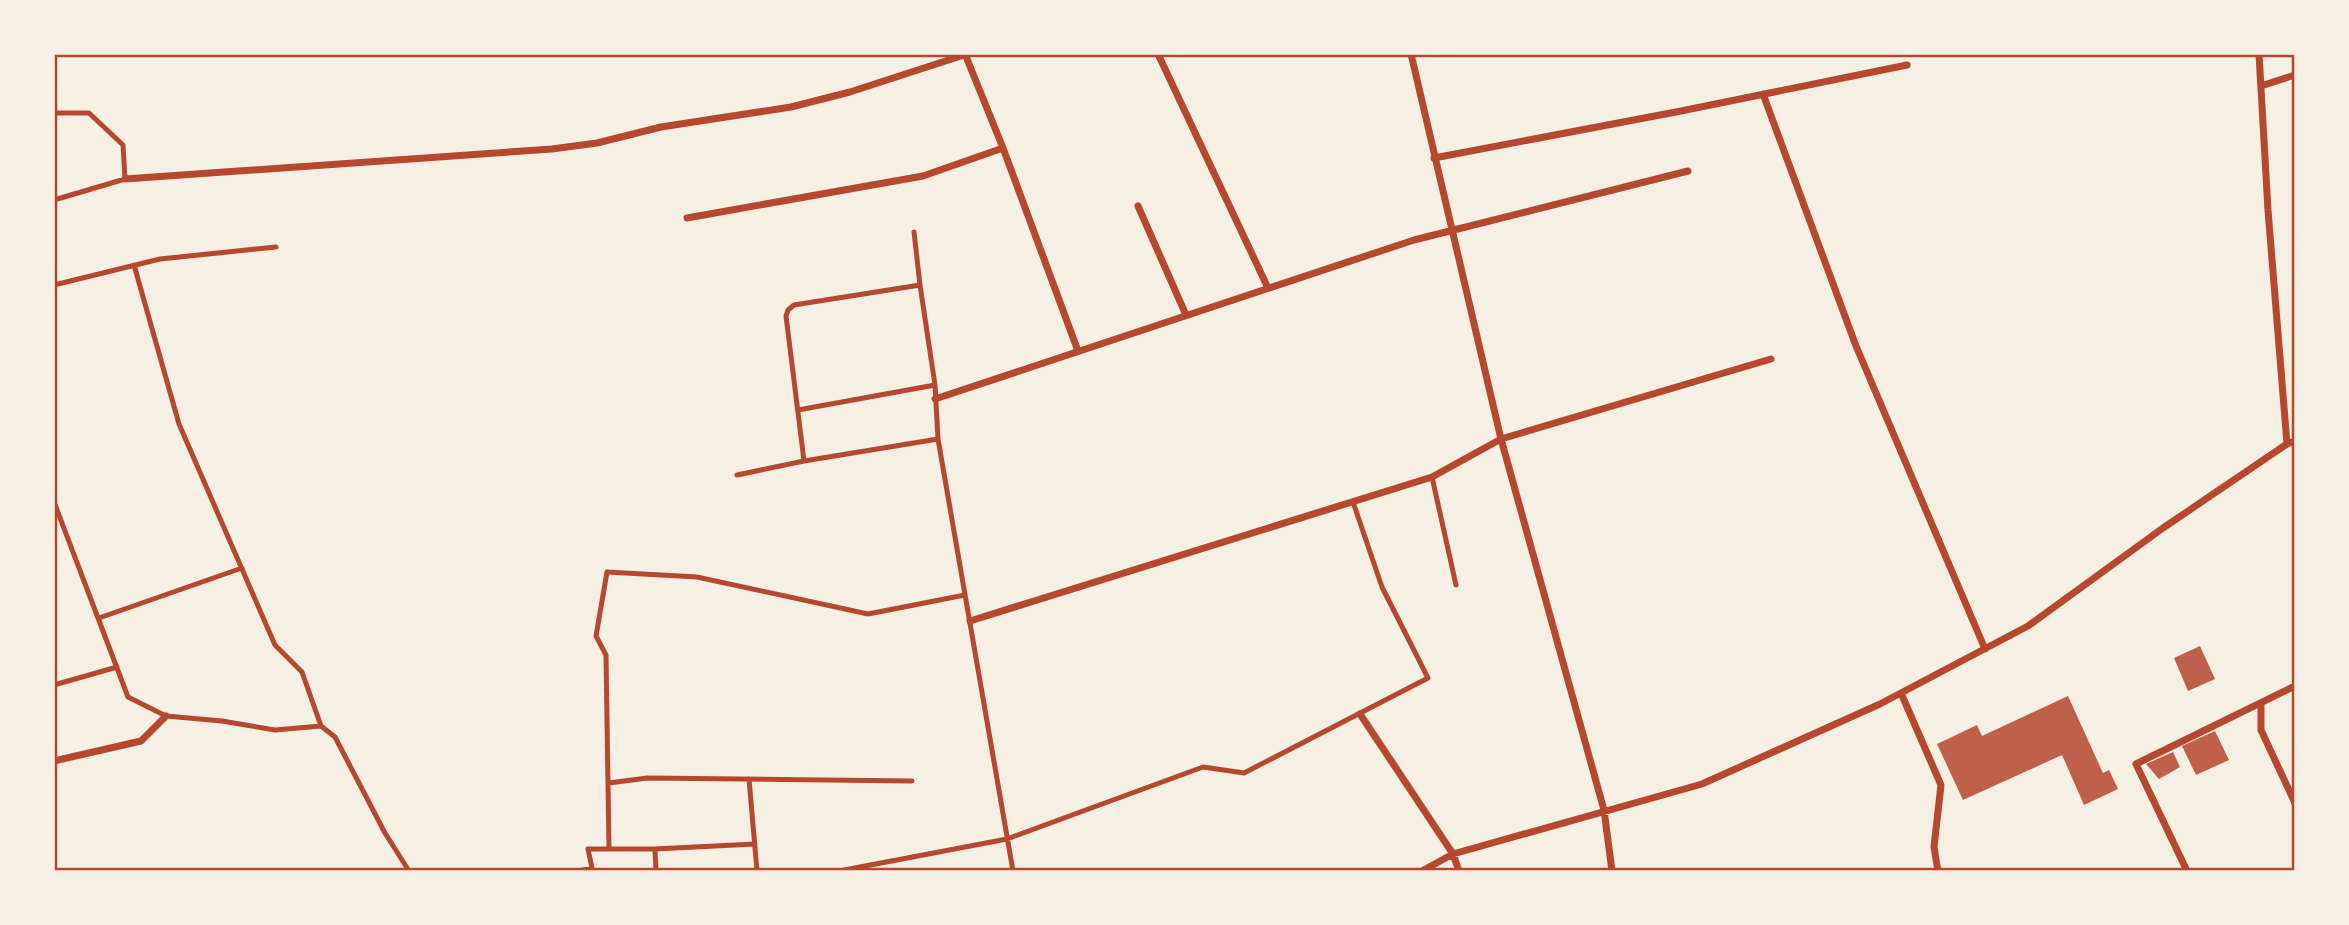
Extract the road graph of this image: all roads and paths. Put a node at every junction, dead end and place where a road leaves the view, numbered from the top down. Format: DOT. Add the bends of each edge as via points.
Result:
graph roads {
  1 [pos="1158,54"];
  2 [pos="1411,54"];
  3 [pos="2259,54"];
  4 [pos="966,55"];
  5 [pos="1907,65"];
  6 [pos="2295,75"];
  7 [pos="2261,86"];
  8 [pos="1763,94"];
  9 [pos="54,113"];
  10 [pos="1003,148"];
  11 [pos="1434,158"];
  12 [pos="1688,171"];
  13 [pos="125,179"];
  14 [pos="54,200"];
  15 [pos="1139,206"];
  16 [pos="687,218"];
  17 [pos="1451,230"];
  18 [pos="914,232"];
  19 [pos="276,247"];
  20 [pos="134,265"];
  21 [pos="54,285"];
  22 [pos="920,285"];
  23 [pos="1268,288"];
  24 [pos="1185,315"];
  25 [pos="1077,351"];
  26 [pos="1771,359"];
  27 [pos="935,385"];
  28 [pos="935,399"];
  29 [pos="798,410"];
  30 [pos="939,439"];
  31 [pos="1500,439"];
  32 [pos="2291,442"];
  33 [pos="804,461"];
  34 [pos="737,475"];
  35 [pos="1432,477"];
  36 [pos="54,502"];
  37 [pos="1353,502"];
  38 [pos="242,568"];
  39 [pos="1456,585"];
  40 [pos="965,595"];
  41 [pos="99,618"];
  42 [pos="970,621"];
  43 [pos="1985,649"];
  44 [pos="117,667"];
  45 [pos="54,685"];
  46 [pos="2295,686"];
  47 [pos="1901,692"];
  48 [pos="2261,704"];
  49 [pos="1360,714"];
  50 [pos="166,716"];
  51 [pos="321,726"];
  52 [pos="54,761"];
  53 [pos="749,779"];
  54 [pos="912,781"];
  55 [pos="609,783"];
  56 [pos="2295,803"];
  57 [pos="1604,810"];
  58 [pos="1007,839"];
  59 [pos="755,844"];
  60 [pos="609,848"];
  61 [pos="655,849"];
  62 [pos="1453,854"];
  63 [pos="409,871"];
  64 [pos="579,871"];
  65 [pos="656,871"];
  66 [pos="757,871"];
  67 [pos="839,871"];
  68 [pos="1013,871"];
  69 [pos="1422,871"];
  70 [pos="1459,871"];
  71 [pos="1612,871"];
  72 [pos="1938,871"];
  73 [pos="2187,871"];
  1 -- 23 [label="street"];
  2 -- 11 [label="street"];
  3 -- 7 [label="street"];
  4 -- 10 [label="street"];
  4 -- 13 [label="street" via="791,107 662,127 597,144"];
  5 -- 8 [label="street"];
  6 -- 7 [label="street"];
  7 -- 32 [label="street"];
  8 -- 11 [label="street"];
  8 -- 43 [label="street" via="1856,346"];
  9 -- 13 [label="lane" via="89,113 123,145"];
  10 -- 16 [label="street" via="923,176"];
  10 -- 25 [label="street"];
  11 -- 17 [label="street"];
  12 -- 17 [label="street"];
  13 -- 14 [label="lane"];
  15 -- 24 [label="street"];
  17 -- 23 [label="street"];
  17 -- 31 [label="street"];
  18 -- 22 [label="lane"];
  19 -- 20 [label="lane"];
  20 -- 21 [label="lane"];
  20 -- 38 [label="lane" via="179,424"];
  22 -- 27 [label="lane"];
  22 -- 29 [label="lane" via="794,305 788,310"];
  23 -- 24 [label="street"];
  24 -- 25 [label="street"];
  25 -- 28 [label="street"];
  26 -- 31 [label="street"];
  27 -- 28 [label="lane"];
  27 -- 29 [label="lane"];
  28 -- 30 [label="lane"];
  29 -- 33 [label="lane"];
  30 -- 33 [label="lane"];
  30 -- 40 [label="lane"];
  31 -- 35 [label="street"];
  31 -- 57 [label="street"];
  32 -- 43 [label="street" via="2028,626"];
  33 -- 34 [label="lane"];
  35 -- 37 [label="street"];
  35 -- 39 [label="lane"];
  36 -- 41 [label="lane"];
  37 -- 42 [label="street"];
  37 -- 49 [label="lane" via="1382,587 1428,678"];
  38 -- 41 [label="lane"];
  38 -- 51 [label="lane" via="275,645 302,672"];
  40 -- 42 [label="lane"];
  40 -- 55 [label="lane" via="868,614 697,577 607,572 596,636 606,655"];
  41 -- 44 [label="lane"];
  42 -- 58 [label="lane"];
  43 -- 47 [label="street"];
  44 -- 45 [label="lane"];
  44 -- 50 [label="lane" via="128,697"];
  46 -- 48 [label="street"];
  47 -- 57 [label="street" via="1702,784"];
  47 -- 72 [label="street" via="1941,785 1934,847"];
  48 -- 56 [label="street" via="2261,730"];
  48 -- 73 [label="street" via="2136,764"];
  49 -- 58 [label="lane" via="1244,773 1203,767"];
  49 -- 62 [label="street"];
  50 -- 51 [label="lane" via="275,730"];
  50 -- 52 [label="street" via="141,741"];
  51 -- 63 [label="lane" via="335,737"];
  53 -- 54 [label="lane"];
  53 -- 55 [label="lane" via="646,778"];
  53 -- 59 [label="lane"];
  55 -- 60 [label="lane"];
  57 -- 62 [label="street"];
  57 -- 71 [label="street"];
  58 -- 67 [label="lane"];
  58 -- 68 [label="lane"];
  59 -- 61 [label="lane"];
  59 -- 66 [label="lane"];
  60 -- 61 [label="lane"];
  60 -- 64 [label="lane" via="589,849 592,868"];
  61 -- 65 [label="lane"];
  62 -- 69 [label="street"];
  62 -- 70 [label="street"];
}
